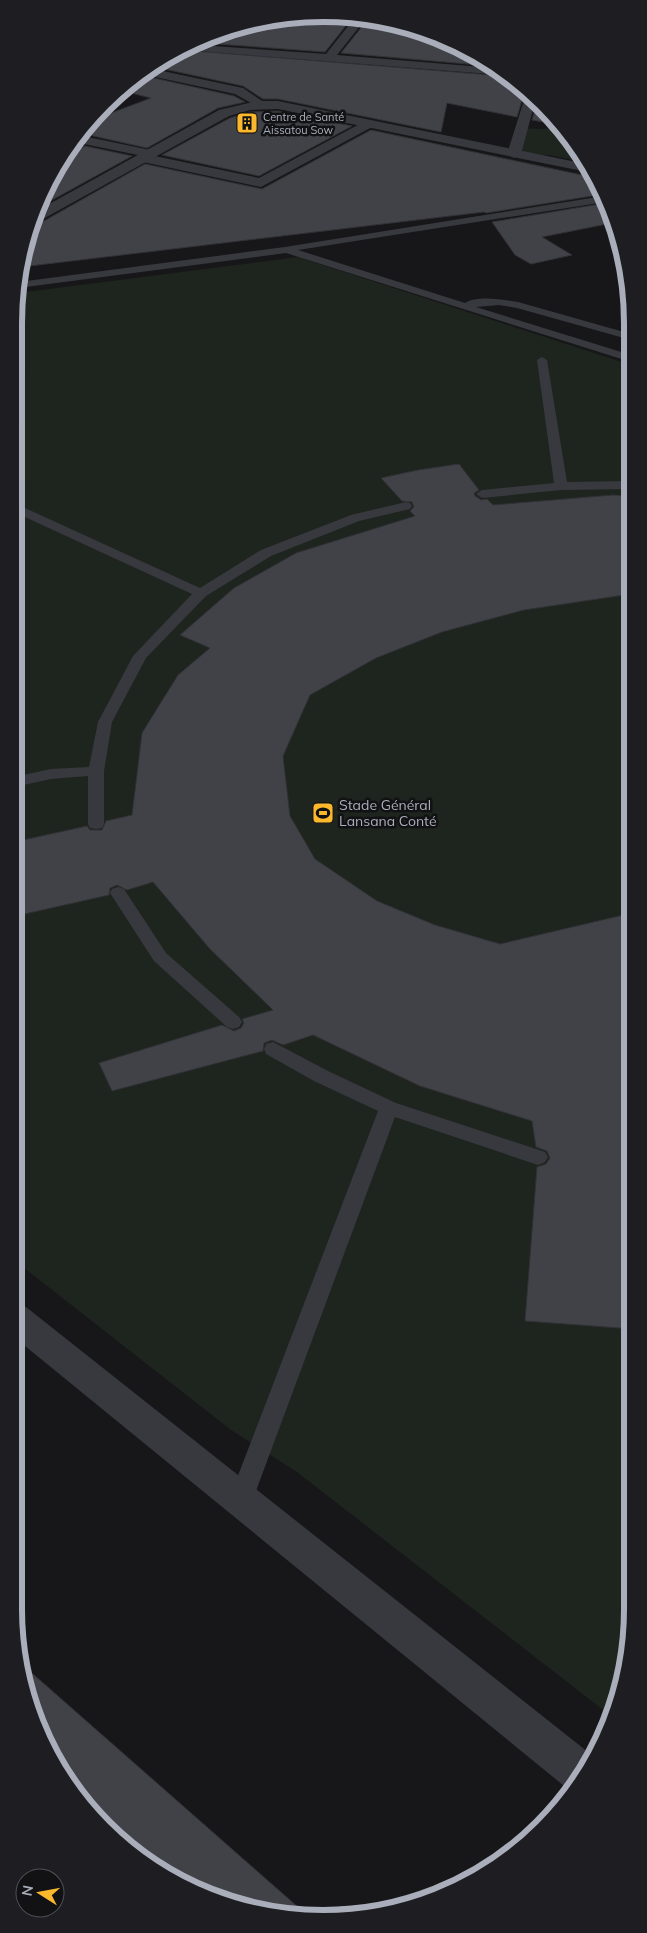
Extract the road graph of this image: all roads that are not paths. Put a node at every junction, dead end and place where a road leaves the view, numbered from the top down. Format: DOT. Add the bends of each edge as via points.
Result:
graph roads {
  1 [pos="355,24"];
  2 [pos="240,36"];
  3 [pos="200,49"];
  4 [pos="228,51"];
  5 [pos="329,58"];
  6 [pos="488,71"];
  7 [pos="156,73"];
  8 [pos="528,103"];
  9 [pos="262,105"];
  10 [pos="367,124"];
  11 [pos="85,140"];
  12 [pos="514,154"];
  13 [pos="147,156"];
  14 [pos="581,167"];
  15 [pos="598,200"];
  16 [pos="43,213"];
  17 [pos="286,250"];
  18 [pos="25,284"];
  19 [pos="460,305"];
  20 [pos="624,335"];
  21 [pos="624,357"];
  22 [pos="542,360"];
  23 [pos="624,485"];
  24 [pos="561,486"];
  25 [pos="482,494"];
  26 [pos="406,506"];
  27 [pos="22,511"];
  28 [pos="201,593"];
  29 [pos="96,770"];
  30 [pos="22,780"];
  31 [pos="96,824"];
  32 [pos="118,893"];
  33 [pos="233,1022"];
  34 [pos="273,1049"];
  35 [pos="389,1108"];
  36 [pos="538,1157"];
  37 [pos="22,1323"];
  38 [pos="241,1498"];
  39 [pos="578,1770"];
  1 -- 5 [label="street"];
  2 -- 4 [label="street"];
  3 -- 4 [label="street"];
  4 -- 5 [label="street"];
  5 -- 6 [label="street"];
  7 -- 9 [label="street" via="239,91"];
  8 -- 12 [label="street"];
  9 -- 10 [label="street" via="278,105"];
  9 -- 13 [label="street" via="224,113"];
  10 -- 12 [label="street"];
  10 -- 13 [label="street" via="261,183"];
  11 -- 13 [label="street"];
  12 -- 14 [label="street"];
  13 -- 16 [label="street"];
  15 -- 17 [label="lane"];
  17 -- 18 [label="lane"];
  17 -- 19 [label="lane"];
  19 -- 20 [label="lane" via="500,302 518,305"];
  19 -- 21 [label="lane"];
  22 -- 24 [label="lane"];
  23 -- 24 [label="lane"];
  24 -- 25 [label="lane"];
  26 -- 28 [label="lane" via="355,518 266,553"];
  27 -- 28 [label="lane"];
  28 -- 29 [label="lane" via="140,656 105,722"];
  29 -- 30 [label="lane"];
  29 -- 31 [label="lane"];
  32 -- 33 [label="lane" via="160,957"];
  34 -- 35 [label="lane"];
  35 -- 36 [label="lane"];
  35 -- 38 [label="lane"];
  37 -- 38 [label="street"];
  38 -- 39 [label="street"];
}
